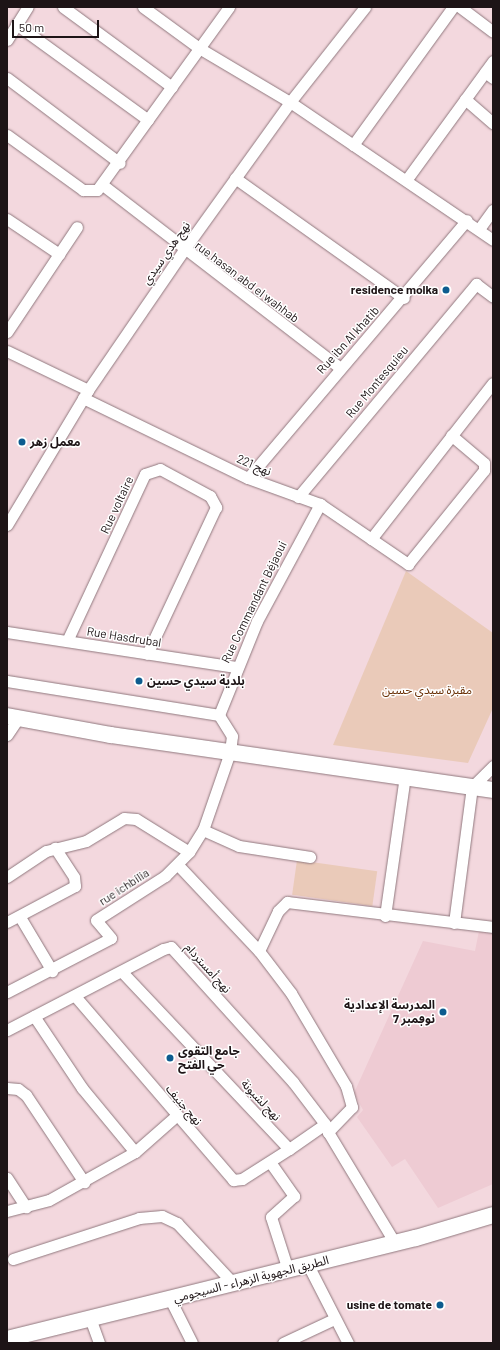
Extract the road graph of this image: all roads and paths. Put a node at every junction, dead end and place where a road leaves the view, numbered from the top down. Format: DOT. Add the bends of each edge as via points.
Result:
graph roads {
  1 [pos="28,7"];
  2 [pos="63,7"];
  3 [pos="144,7"];
  4 [pos="365,7"];
  5 [pos="453,7"];
  6 [pos="460,7"];
  7 [pos="228,8"];
  8 [pos="16,24"];
  9 [pos="492,30"];
  10 [pos="7,40"];
  11 [pos="199,48"];
  12 [pos="493,61"];
  13 [pos="489,75"];
  14 [pos="7,78"];
  15 [pos="172,87"];
  16 [pos="465,99"];
  17 [pos="290,102"];
  18 [pos="148,120"];
  19 [pos="493,123"];
  20 [pos="7,135"];
  21 [pos="353,145"];
  22 [pos="120,162"];
  23 [pos="235,178"];
  24 [pos="407,179"];
  25 [pos="104,186"];
  26 [pos="493,210"];
  27 [pos="7,219"];
  28 [pos="467,220"];
  29 [pos="77,227"];
  30 [pos="479,229"];
  31 [pos="493,240"];
  32 [pos="183,251"];
  33 [pos="59,254"];
  34 [pos="493,297"];
  35 [pos="404,298"];
  36 [pos="7,332"];
  37 [pos="7,351"];
  38 [pos="339,368"];
  39 [pos="493,382"];
  40 [pos="85,394"];
  41 [pos="451,435"];
  42 [pos="248,478"];
  43 [pos="298,497"];
  44 [pos="320,504"];
  45 [pos="7,526"];
  46 [pos="371,539"];
  47 [pos="7,632"];
  48 [pos="67,641"];
  49 [pos="147,654"];
  50 [pos="237,667"];
  51 [pos="7,681"];
  52 [pos="219,715"];
  53 [pos="13,717"];
  54 [pos="7,735"];
  55 [pos="230,752"];
  56 [pos="493,766"];
  57 [pos="405,776"];
  58 [pos="472,787"];
  59 [pos="493,790"];
  60 [pos="203,830"];
  61 [pos="55,848"];
  62 [pos="189,852"];
  63 [pos="310,857"];
  64 [pos="178,865"];
  65 [pos="8,874"];
  66 [pos="20,916"];
  67 [pos="385,916"];
  68 [pos="7,922"];
  69 [pos="454,923"];
  70 [pos="493,927"];
  71 [pos="259,951"];
  72 [pos="52,971"];
  73 [pos="122,972"];
  74 [pos="7,992"];
  75 [pos="75,996"];
  76 [pos="34,1016"];
  77 [pos="7,1030"];
  78 [pos="7,1088"];
  79 [pos="176,1116"];
  80 [pos="324,1128"];
  81 [pos="288,1149"];
  82 [pos="135,1152"];
  83 [pos="270,1162"];
  84 [pos="7,1178"];
  85 [pos="84,1182"];
  86 [pos="26,1207"];
  87 [pos="7,1211"];
  88 [pos="493,1215"];
  89 [pos="395,1243"];
  90 [pos="13,1259"];
  91 [pos="308,1265"];
  92 [pos="288,1270"];
  93 [pos="233,1283"];
  94 [pos="170,1299"];
  95 [pos="90,1318"];
  96 [pos="334,1319"];
  97 [pos="7,1339"];
  98 [pos="100,1343"];
  99 [pos="192,1343"];
  100 [pos="283,1343"];
  101 [pos="348,1343"];
  1 -- 8 [label="street"];
  2 -- 15 [label="street"];
  3 -- 11 [label="street"];
  4 -- 17 [label="street, نهج هدي سيدي"];
  5 -- 21 [label="street"];
  6 -- 9 [label="street"];
  7 -- 11 [label="street"];
  8 -- 10 [label="street"];
  8 -- 18 [label="street"];
  11 -- 15 [label="street"];
  11 -- 17 [label="street"];
  12 -- 13 [label="street"];
  13 -- 16 [label="street"];
  14 -- 22 [label="street"];
  15 -- 18 [label="street"];
  16 -- 19 [label="street"];
  16 -- 24 [label="street"];
  17 -- 21 [label="street"];
  17 -- 23 [label="street, نهج هدي سيدي"];
  18 -- 22 [label="street"];
  20 -- 25 [label="street" via="83,190 98,190"];
  21 -- 24 [label="street"];
  22 -- 25 [label="street"];
  23 -- 32 [label="street, نهج هدي سيدي"];
  23 -- 35 [label="street"];
  24 -- 28 [label="street"];
  25 -- 32 [label="street, rue hasan abd el wahhab"];
  26 -- 30 [label="street"];
  27 -- 33 [label="street"];
  28 -- 30 [label="street"];
  28 -- 35 [label="street, Rue ibn Al khatib"];
  29 -- 33 [label="street"];
  30 -- 31 [label="street"];
  32 -- 38 [label="street, rue hasan abd el wahhab"];
  32 -- 40 [label="street, نهج هدي سيدي"];
  33 -- 36 [label="street"];
  34 -- 43 [label="street, Rue Montesquieu" via="476,284"];
  35 -- 38 [label="street, Rue ibn Al khatib"];
  37 -- 40 [label="street, نهج 221"];
  38 -- 42 [label="street, Rue ibn Al khatib"];
  39 -- 41 [label="street"];
  40 -- 42 [label="street, نهج 221"];
  40 -- 45 [label="street, نهج هدي سيدي"];
  41 -- 46 [label="street"];
  41 -- 46 [label="street, نهج 221" via="484,463 484,470 410,564"];
  42 -- 43 [label="street, نهج 221"];
  43 -- 44 [label="street, نهج 221"];
  44 -- 46 [label="street, نهج 221"];
  44 -- 50 [label="street, Rue Commandant Béjaoui" via="284,567"];
  47 -- 48 [label="street, Rue Hasdrubal"];
  48 -- 49 [label="street, Rue Hasdrubal"];
  48 -- 49 [label="street, Rue voltaire" via="145,474 160,469 210,496 216,507"];
  49 -- 50 [label="street, Rue Hasdrubal"];
  50 -- 52 [label="street, Rue Commandant Béjaoui"];
  51 -- 52 [label="street"];
  52 -- 55 [label="street, rue ichbilia" via="232,736"];
  53 -- 54 [label="street"];
  53 -- 55 [label="main road" via="111,735"];
  55 -- 57 [label="main road"];
  55 -- 60 [label="street, rue ichbilia"];
  56 -- 58 [label="street"];
  57 -- 58 [label="main road"];
  57 -- 67 [label="street"];
  58 -- 59 [label="main road"];
  58 -- 69 [label="street"];
  60 -- 62 [label="street, rue ichbilia"];
  60 -- 63 [label="street" via="239,846"];
  61 -- 62 [label="street" via="86,841 130,818"];
  61 -- 65 [label="street"];
  61 -- 66 [label="street" via="74,877 75,886"];
  62 -- 64 [label="street, rue ichbilia"];
  64 -- 71 [label="street"];
  64 -- 72 [label="street, rue ichbilia" via="96,920 111,938"];
  66 -- 68 [label="street"];
  66 -- 72 [label="street"];
  67 -- 69 [label="street"];
  67 -- 71 [label="street" via="283,903"];
  69 -- 70 [label="street"];
  71 -- 80 [label="street" via="291,993 350,1094 351,1110"];
  72 -- 74 [label="street, rue ichbilia"];
  73 -- 75 [label="street, نهج أمستردام"];
  73 -- 80 [label="street, نهج أمستردام" via="163,949 173,949 310,1101"];
  73 -- 81 [label="street, نهج لشبونة"];
  75 -- 76 [label="street, نهج أمستردام"];
  75 -- 79 [label="street, نهج جنيف"];
  76 -- 77 [label="street, نهج أمستردام"];
  76 -- 82 [label="street" via="82,1088"];
  78 -- 85 [label="street" via="18,1088 26,1095"];
  79 -- 82 [label="street"];
  79 -- 83 [label="street, نهج جنيف" via="233,1180 242,1179"];
  80 -- 81 [label="street"];
  80 -- 89 [label="street, نهج أمستردام"];
  81 -- 83 [label="street, نهج جنيف"];
  82 -- 85 [label="street"];
  83 -- 92 [label="street" via="294,1196 271,1217"];
  84 -- 86 [label="street"];
  85 -- 86 [label="street"];
  86 -- 87 [label="street"];
  88 -- 89 [label="main road, الطريق الجهوية الزهراء - السيجومي"];
  89 -- 91 [label="main road, الطريق الجهوية الزهراء - السيجومي"];
  90 -- 93 [label="street" via="139,1218 162,1216 177,1223"];
  91 -- 92 [label="main road, الطريق الجهوية الزهراء - السيجومي"];
  91 -- 96 [label="street"];
  92 -- 93 [label="main road, الطريق الجهوية الزهراء - السيجومي"];
  93 -- 94 [label="main road, الطريق الجهوية الزهراء - السيجومي"];
  94 -- 95 [label="main road, الطريق الجهوية الزهراء - السيجومي"];
  94 -- 99 [label="street"];
  95 -- 97 [label="main road, الطريق الجهوية الزهراء - السيجومي"];
  95 -- 98 [label="street"];
  96 -- 100 [label="street"];
  96 -- 101 [label="street"];
}
